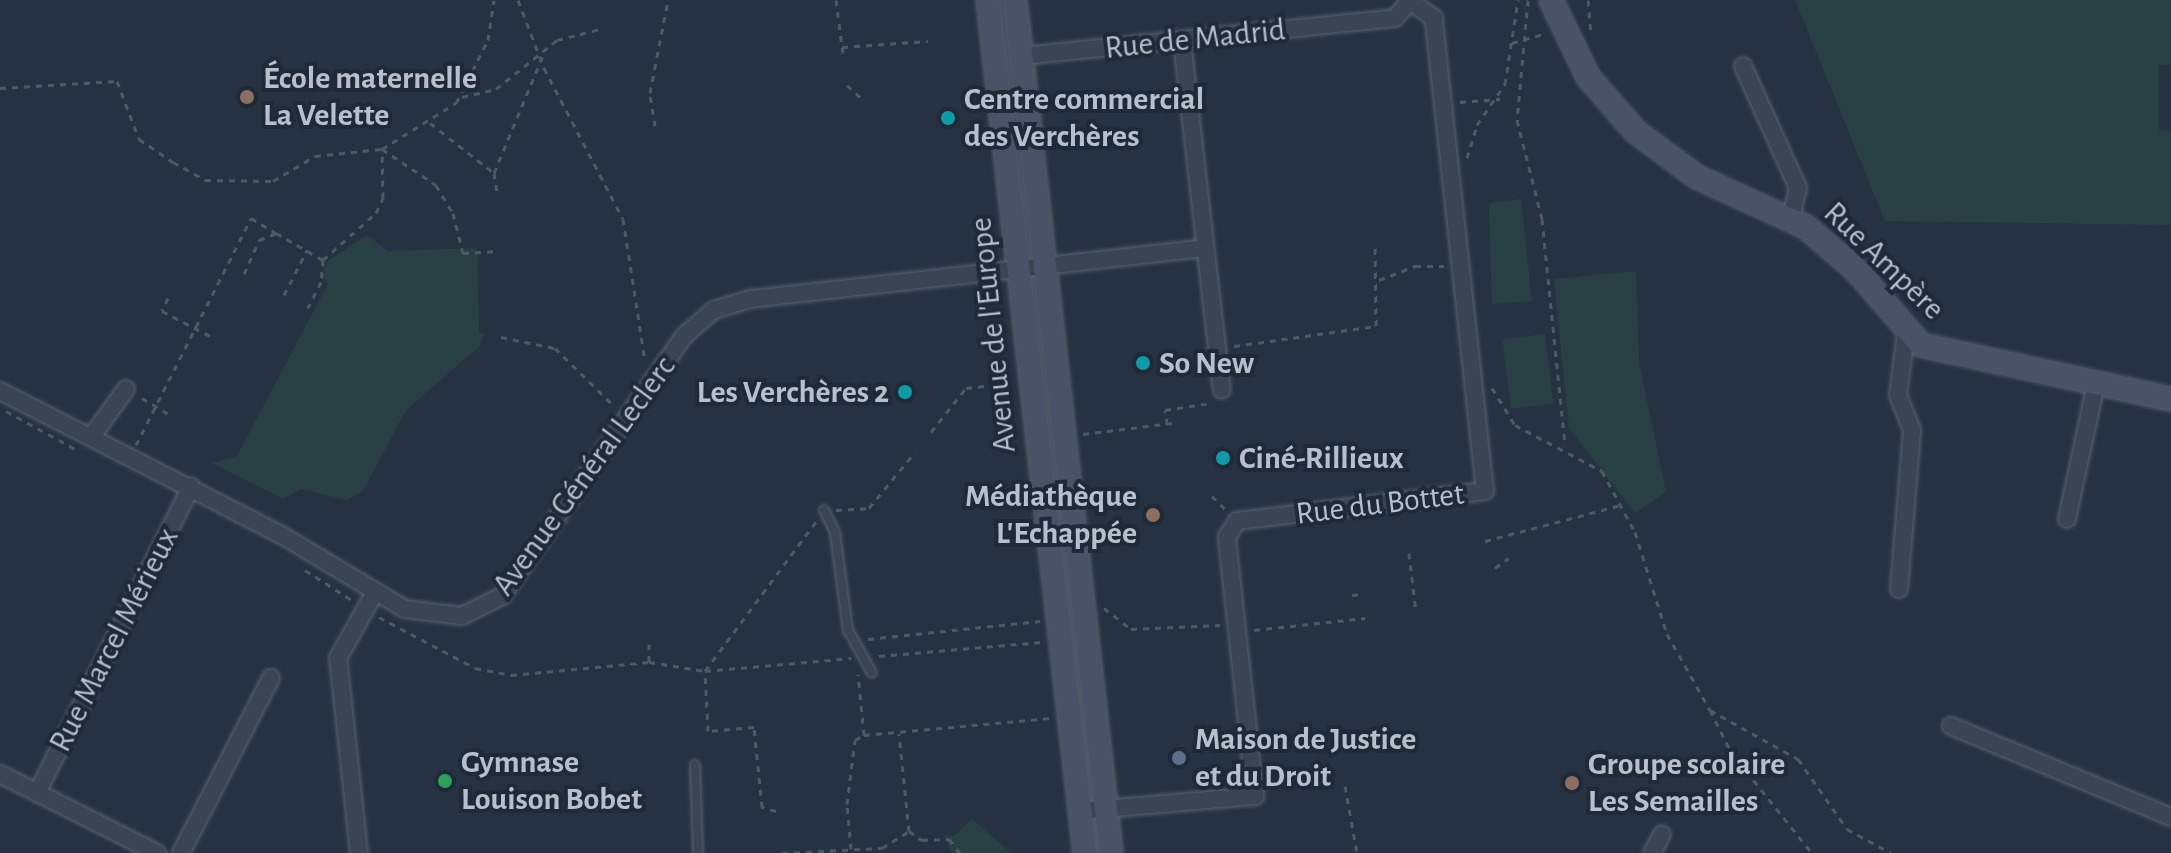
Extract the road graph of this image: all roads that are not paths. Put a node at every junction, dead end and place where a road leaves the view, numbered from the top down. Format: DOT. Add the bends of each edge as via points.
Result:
graph roads {
  1 [pos="988,0"];
  2 [pos="1015,0"];
  3 [pos="1551,0"];
  4 [pos="1408,1"];
  5 [pos="1182,41"];
  6 [pos="1022,56"];
  7 [pos="1743,66"];
  8 [pos="1791,219"];
  9 [pos="1205,248"];
  10 [pos="1046,264"];
  11 [pos="1017,266"];
  12 [pos="1906,333"];
  13 [pos="2096,384"];
  14 [pos="126,389"];
  15 [pos="6,396"];
  16 [pos="1221,396"];
  17 [pos="2171,399"];
  18 [pos="92,436"];
  19 [pos="191,487"];
  20 [pos="824,510"];
  21 [pos="2067,519"];
  22 [pos="1899,589"];
  23 [pos="375,592"];
  24 [pos="872,673"];
  25 [pos="271,678"];
  26 [pos="1951,726"];
  27 [pos="695,765"];
  28 [pos="0,774"];
  29 [pos="37,793"];
  30 [pos="1107,809"];
  31 [pos="1080,811"];
  32 [pos="2171,817"];
  33 [pos="1662,834"];
  34 [pos="157,853"];
  35 [pos="181,853"];
  36 [pos="359,853"];
  37 [pos="698,853"];
  38 [pos="1085,853"];
  39 [pos="1111,853"];
  40 [pos="1652,853"];
  1 -- 11 [label="street, Avenue de l'Europe"];
  2 -- 6 [label="street, Avenue de l'Europe"];
  3 -- 8 [label="street, Rue Ampère" via="1561,30 1608,106 1660,154"];
  4 -- 5 [label="street, Rue de Madrid" via="1395,18"];
  4 -- 30 [label="street, Rue du Bottet" via="1434,18 1485,491 1237,521 1227,537 1255,796"];
  5 -- 6 [label="street, Rue de Madrid"];
  5 -- 9 [label="street"];
  6 -- 10 [label="street, Avenue de l'Europe"];
  7 -- 8 [label="street" via="1798,188"];
  8 -- 12 [label="street, Rue Ampère" via="1856,270"];
  9 -- 10 [label="street, Avenue Général Leclerc"];
  9 -- 16 [label="street"];
  10 -- 11 [label="street, Avenue Général Leclerc"];
  10 -- 30 [label="street, Avenue de l'Europe"];
  11 -- 23 [label="street, Avenue Général Leclerc" via="734,302 697,323 491,605 444,618"];
  11 -- 31 [label="street, Avenue de l'Europe"];
  12 -- 13 [label="street, Rue Ampère" via="1930,348"];
  12 -- 22 [label="street" via="1898,395 1912,430"];
  13 -- 17 [label="street, Rue Ampère"];
  13 -- 21 [label="street"];
  14 -- 18 [label="street"];
  15 -- 18 [label="street, Avenue Général Leclerc"];
  18 -- 19 [label="street, Avenue Général Leclerc"];
  19 -- 23 [label="street, Avenue Général Leclerc"];
  19 -- 29 [label="street, Rue Marcel Mérieux"];
  20 -- 24 [label="lane" via="855,640"];
  23 -- 36 [label="street" via="338,658"];
  25 -- 35 [label="street"];
  26 -- 32 [label="street"];
  27 -- 37 [label="lane"];
  28 -- 29 [label="street"];
  29 -- 34 [label="street"];
  30 -- 31 [label="street"];
  30 -- 39 [label="street, Avenue de l'Europe"];
  31 -- 38 [label="street, Avenue de l'Europe"];
  33 -- 40 [label="street"];
}
